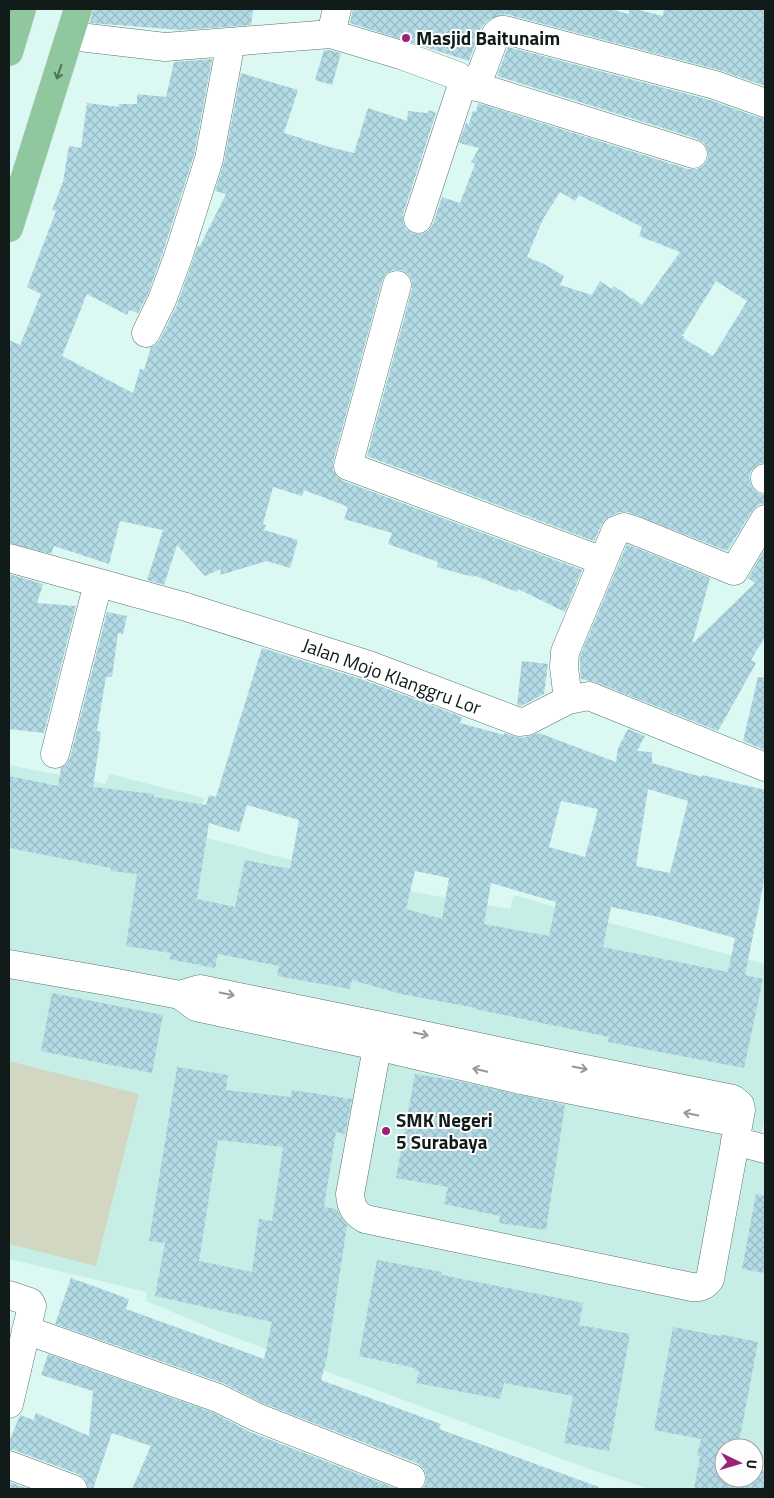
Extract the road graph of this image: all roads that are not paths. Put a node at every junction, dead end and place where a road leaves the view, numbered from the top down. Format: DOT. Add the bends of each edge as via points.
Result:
graph roads {
  1 [pos="22,9"];
  2 [pos="78,9"];
  3 [pos="334,21"];
  4 [pos="71,36"];
  5 [pos="231,42"];
  6 [pos="10,43"];
  7 [pos="469,85"];
  8 [pos="765,104"];
  9 [pos="693,154"];
  10 [pos="418,219"];
  11 [pos="9,228"];
  12 [pos="397,285"];
  13 [pos="146,333"];
  14 [pos="765,518"];
  15 [pos="9,558"];
  16 [pos="603,561"];
  17 [pos="98,583"];
  18 [pos="568,700"];
  19 [pos="55,754"];
  20 [pos="765,766"];
  21 [pos="9,964"];
  22 [pos="379,1036"];
  23 [pos="737,1132"];
  24 [pos="765,1149"];
  25 [pos="9,1295"];
  26 [pos="26,1330"];
  27 [pos="9,1404"];
  28 [pos="9,1465"];
  29 [pos="411,1478"];
  30 [pos="73,1489"];
  1 -- 6 [label="main road"];
  2 -- 4 [label="main road"];
  3 -- 5 [label="street"];
  3 -- 7 [label="street" via="401,55 461,77"];
  4 -- 5 [label="street" via="165,47"];
  4 -- 11 [label="main road, one-way"];
  5 -- 13 [label="street" via="209,160 178,257"];
  7 -- 8 [label="street" via="496,34 505,30 715,85"];
  7 -- 9 [label="street"];
  7 -- 10 [label="street"];
  12 -- 16 [label="street" via="348,466"];
  14 -- 16 [label="street" via="734,571 624,527 616,530"];
  15 -- 17 [label="street, Jalan Mojo Klanggru Lor"];
  16 -- 18 [label="street" via="565,652"];
  17 -- 18 [label="street, Jalan Mojo Klanggru Lor" via="186,607 369,665 520,722"];
  17 -- 19 [label="street"];
  18 -- 20 [label="street, Jalan Mojo Klanggru Lor" via="589,696"];
  21 -- 22 [label="street" via="180,995 200,989 302,1020"];
  22 -- 23 [label="street" via="523,1068"];
  22 -- 23 [label="street" via="350,1194 354,1210 365,1220 698,1288 710,1279"];
  23 -- 24 [label="street"];
  25 -- 26 [label="street" via="30,1302 32,1306"];
  26 -- 27 [label="street"];
  26 -- 29 [label="street" via="218,1398 256,1417"];
  28 -- 30 [label="street"];
}
